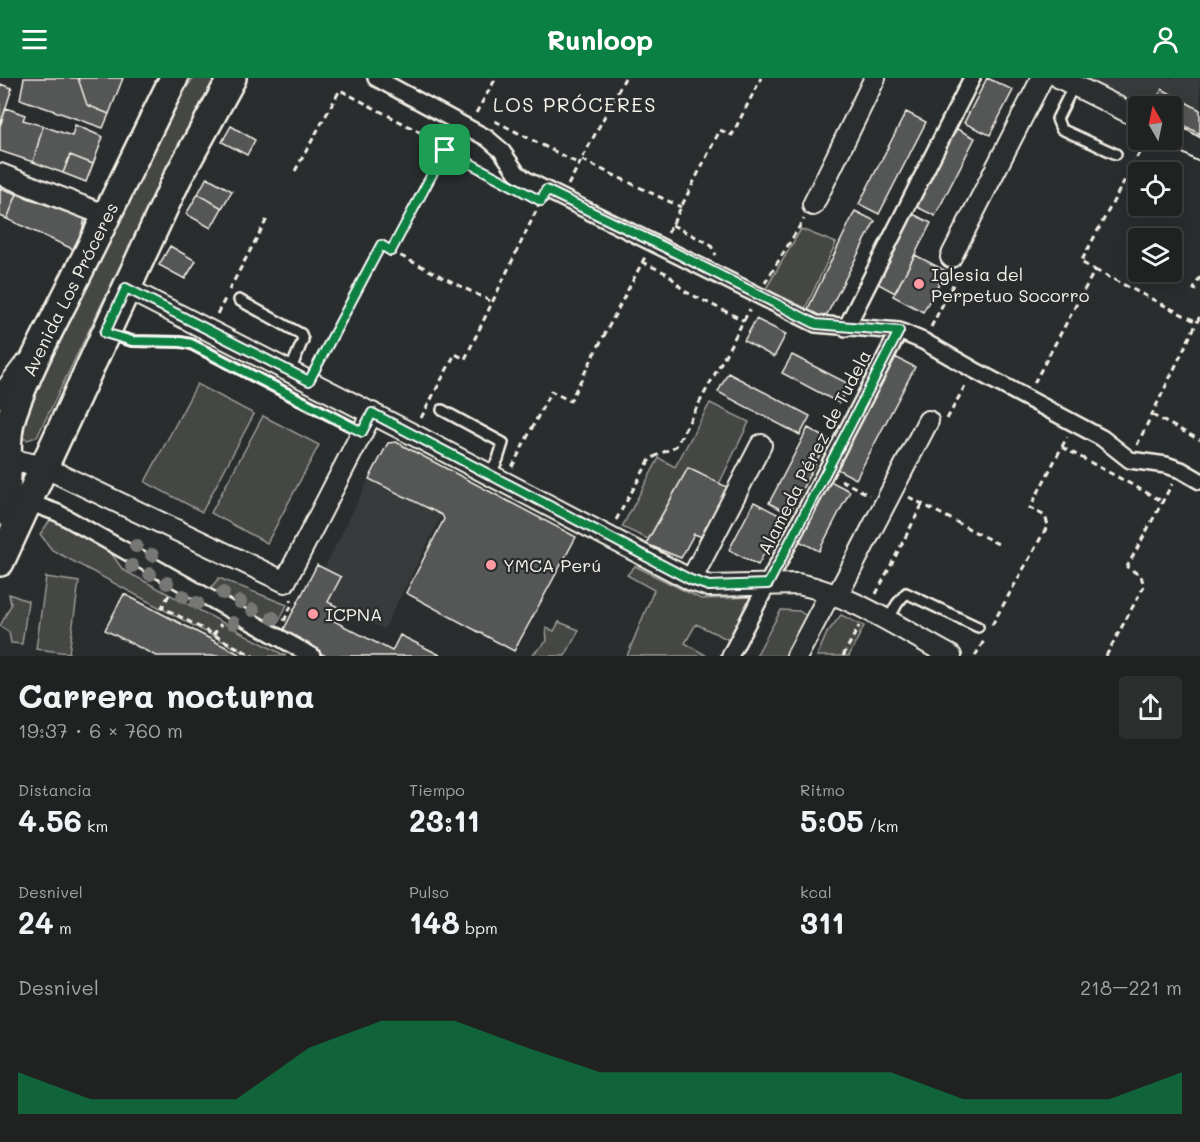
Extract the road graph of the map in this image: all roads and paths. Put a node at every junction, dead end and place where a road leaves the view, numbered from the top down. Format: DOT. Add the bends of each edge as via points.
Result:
graph roads {
  1 [pos="174,78"];
  2 [pos="232,78"];
  3 [pos="376,78"];
  4 [pos="496,78"];
  5 [pos="625,78"];
  6 [pos="761,78"];
  7 [pos="875,78"];
  8 [pos="972,78"];
  9 [pos="1042,78"];
  10 [pos="1067,82"];
  11 [pos="1128,112"];
  12 [pos="487,118"];
  13 [pos="464,125"];
  14 [pos="1182,140"];
  15 [pos="446,148"];
  16 [pos="1141,150"];
  17 [pos="1200,150"];
  18 [pos="1116,154"];
  19 [pos="580,162"];
  20 [pos="295,171"];
  21 [pos="0,174"];
  22 [pos="502,181"];
  23 [pos="546,190"];
  24 [pos="562,198"];
  25 [pos="813,205"];
  26 [pos="681,207"];
  27 [pos="107,216"];
  28 [pos="267,219"];
  29 [pos="672,225"];
  30 [pos="657,244"];
  31 [pos="391,251"];
  32 [pos="717,256"];
  33 [pos="951,257"];
  34 [pos="642,262"];
  35 [pos="1095,270"];
  36 [pos="1200,277"];
  37 [pos="126,288"];
  38 [pos="1200,291"];
  39 [pos="758,295"];
  40 [pos="239,300"];
  41 [pos="494,303"];
  42 [pos="1200,316"];
  43 [pos="745,321"];
  44 [pos="1197,322"];
  45 [pos="846,328"];
  46 [pos="209,329"];
  47 [pos="899,331"];
  48 [pos="49,332"];
  49 [pos="105,333"];
  50 [pos="924,341"];
  51 [pos="290,371"];
  52 [pos="309,381"];
  53 [pos="0,397"];
  54 [pos="1027,397"];
  55 [pos="442,410"];
  56 [pos="372,413"];
  57 [pos="1152,415"];
  58 [pos="928,422"];
  59 [pos="1075,422"];
  60 [pos="362,432"];
  61 [pos="412,434"];
  62 [pos="1200,440"];
  63 [pos="761,445"];
  64 [pos="1062,447"];
  65 [pos="3,457"];
  66 [pos="1130,460"];
  67 [pos="44,467"];
  68 [pos="1181,470"];
  69 [pos="826,472"];
  70 [pos="497,479"];
  71 [pos="1200,481"];
  72 [pos="906,496"];
  73 [pos="1162,501"];
  74 [pos="28,502"];
  75 [pos="885,503"];
  76 [pos="922,505"];
  77 [pos="0,511"];
  78 [pos="608,536"];
  79 [pos="998,543"];
  80 [pos="0,562"];
  81 [pos="691,580"];
  82 [pos="178,581"];
  83 [pos="285,582"];
  84 [pos="768,584"];
  85 [pos="833,595"];
  86 [pos="867,611"];
  87 [pos="887,622"];
  88 [pos="992,626"];
  89 [pos="978,627"];
  90 [pos="277,636"];
  91 [pos="986,636"];
  92 [pos="253,656"];
  93 [pos="312,656"];
  94 [pos="730,656"];
  95 [pos="797,656"];
  96 [pos="843,656"];
  97 [pos="951,656"];
  98 [pos="975,656"];
  99 [pos="1106,656"];
  1 -- 27 [label="main road, Avenida Los Próceres"];
  2 -- 37 [label="main road" via="177,179"];
  3 -- 13 [label="street"];
  4 -- 13 [label="path"];
  5 -- 19 [label="path"];
  6 -- 26 [label="path" via="732,135 720,130"];
  7 -- 25 [label="street"];
  8 -- 45 [label="street, Alameda Pérez de Tudela"];
  9 -- 33 [label="street"];
  10 -- 11 [label="street"];
  10 -- 18 [label="lane" via="1057,119 1061,129"];
  12 -- 19 [label="path"];
  13 -- 15 [label="path"];
  13 -- 23 [label="street" via="501,150 517,173"];
  14 -- 17 [label="street"];
  15 -- 20 [label="path" via="340,90"];
  15 -- 22 [label="path"];
  15 -- 31 [label="path"];
  16 -- 35 [label="path" via="1081,262"];
  19 -- 24 [label="path"];
  19 -- 26 [label="path"];
  21 -- 27 [label="street"];
  23 -- 24 [label="street"];
  23 -- 41 [label="path"];
  24 -- 30 [label="street"];
  25 -- 39 [label="path"];
  26 -- 29 [label="path"];
  27 -- 48 [label="main road, Avenida Los Próceres"];
  28 -- 46 [label="path"];
  29 -- 30 [label="path"];
  29 -- 32 [label="path" via="710,244"];
  30 -- 34 [label="path"];
  30 -- 39 [label="street"];
  31 -- 41 [label="path"];
  31 -- 52 [label="path" via="381,245"];
  33 -- 50 [label="path" via="964,265"];
  34 -- 43 [label="path" via="668,274 684,291"];
  34 -- 70 [label="path" via="570,401 551,391"];
  35 -- 44 [label="path"];
  35 -- 54 [label="path"];
  36 -- 38 [label="path" via="1194,289"];
  37 -- 46 [label="street"];
  37 -- 49 [label="main road"];
  39 -- 43 [label="path"];
  39 -- 45 [label="street" via="816,324"];
  40 -- 51 [label="lane" via="303,337"];
  41 -- 61 [label="path" via="465,359 455,354"];
  42 -- 44 [label="path"];
  43 -- 78 [label="path" via="676,446 650,459"];
  44 -- 57 [label="path"];
  45 -- 47 [label="street"];
  46 -- 51 [label="street"];
  47 -- 50 [label="street"];
  47 -- 69 [label="street, Alameda Pérez de Tudela"];
  48 -- 53 [label="street"];
  48 -- 65 [label="main road, Avenida Los Próceres" via="13,411"];
  49 -- 60 [label="lane" via="132,341 191,344"];
  49 -- 67 [label="main road"];
  50 -- 54 [label="street"];
  51 -- 52 [label="street"];
  52 -- 56 [label="street"];
  54 -- 59 [label="street"];
  55 -- 70 [label="lane" via="503,442"];
  56 -- 60 [label="street"];
  56 -- 61 [label="street"];
  57 -- 62 [label="path"];
  57 -- 66 [label="path"];
  58 -- 75 [label="street"];
  59 -- 64 [label="path"];
  59 -- 66 [label="street"];
  60 -- 83 [label="street"];
  61 -- 70 [label="street"];
  63 -- 81 [label="street"];
  64 -- 73 [label="path"];
  64 -- 88 [label="path" via="1030,508 1045,516 1048,525"];
  65 -- 67 [label="street"];
  65 -- 77 [label="main road, Avenida Los Próceres" via="7,490"];
  66 -- 68 [label="street"];
  67 -- 74 [label="main road"];
  67 -- 83 [label="street"];
  68 -- 71 [label="street"];
  68 -- 73 [label="path"];
  69 -- 75 [label="path"];
  69 -- 84 [label="street, Alameda Pérez de Tudela"];
  70 -- 78 [label="street"];
  72 -- 76 [label="path"];
  73 -- 99 [label="path" via="1127,567 1141,576 1143,586"];
  74 -- 80 [label="main road"];
  74 -- 82 [label="street" via="58,513"];
  75 -- 85 [label="street"];
  76 -- 79 [label="path"];
  76 -- 86 [label="path"];
  78 -- 81 [label="street"];
  81 -- 84 [label="street" via="709,586"];
  82 -- 90 [label="street"];
  82 -- 92 [label="path" via="162,607"];
  83 -- 90 [label="path" via="292,604"];
  84 -- 85 [label="street" via="798,584"];
  84 -- 94 [label="street, Alameda Pérez de Tudela"];
  85 -- 86 [label="street"];
  85 -- 95 [label="street"];
  86 -- 87 [label="street"];
  86 -- 96 [label="path"];
  87 -- 89 [label="lane" via="904,594 909,593"];
  87 -- 97 [label="street"];
  90 -- 93 [label="street"];
  91 -- 98 [label="path"];
}
